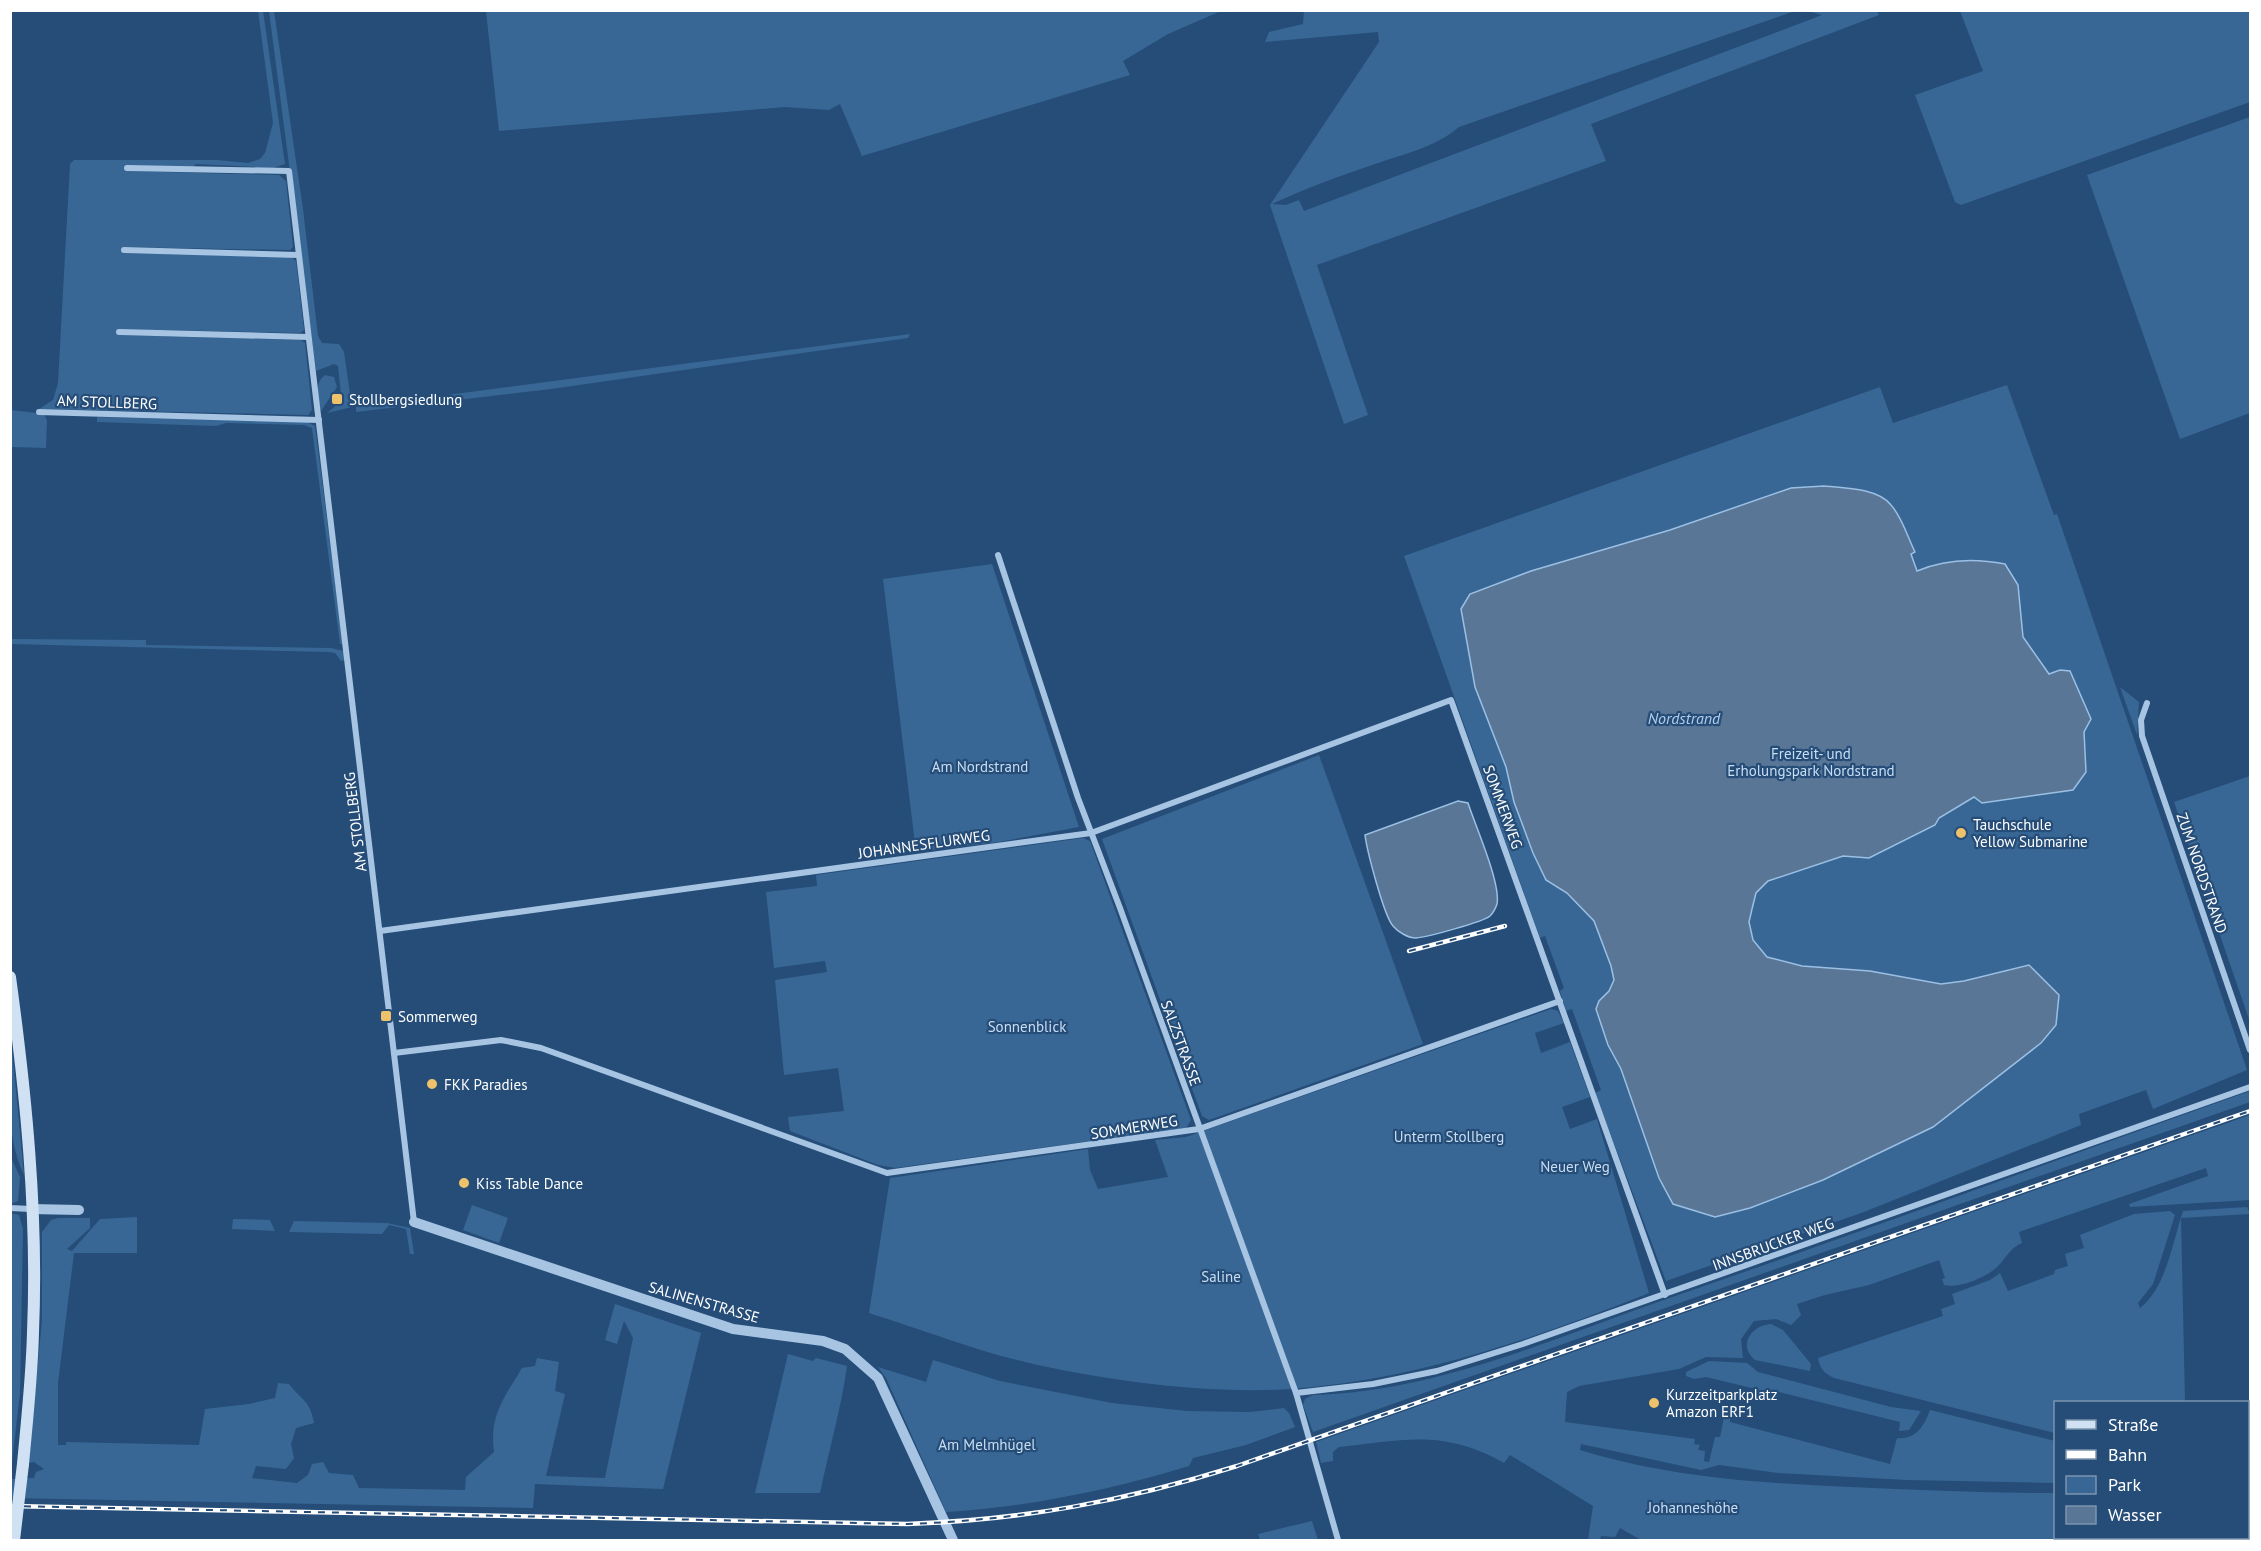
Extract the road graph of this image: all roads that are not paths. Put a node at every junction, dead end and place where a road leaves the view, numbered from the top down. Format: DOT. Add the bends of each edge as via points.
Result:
graph roads {
  1 [pos="127,168"];
  2 [pos="123,250"];
  3 [pos="298,255"];
  4 [pos="119,332"];
  5 [pos="308,337"];
  6 [pos="39,412"];
  7 [pos="319,420"];
  8 [pos="998,555"];
  9 [pos="1451,700"];
  10 [pos="2146,703"];
  11 [pos="1091,833"];
  12 [pos="380,931"];
  13 [pos="10,977"];
  14 [pos="1560,1001"];
  15 [pos="2250,1050"];
  16 [pos="394,1053"];
  17 [pos="2250,1087"];
  18 [pos="1199,1129"];
  19 [pos="10,1208"];
  20 [pos="31,1209"];
  21 [pos="79,1210"];
  22 [pos="414,1222"];
  23 [pos="1665,1295"];
  24 [pos="1296,1393"];
  25 [pos="14,1540"];
  26 [pos="953,1540"];
  27 [pos="1338,1540"];
  1 -- 3 [label="street, AM STOLLBERG" via="289,171"];
  2 -- 3 [label="street"];
  3 -- 5 [label="street, AM STOLLBERG"];
  4 -- 5 [label="street"];
  5 -- 7 [label="street, AM STOLLBERG"];
  6 -- 7 [label="street, AM STOLLBERG"];
  7 -- 12 [label="street, AM STOLLBERG"];
  8 -- 11 [label="street, SALZSTRASSE"];
  9 -- 11 [label="street, JOHANNESFLURWEG"];
  9 -- 14 [label="street, SOMMERWEG"];
  10 -- 15 [label="street, ZUM NORDSTRAND" via="2142,736"];
  11 -- 12 [label="street, JOHANNESFLURWEG"];
  11 -- 18 [label="street, SALZSTRASSE"];
  12 -- 16 [label="street, AM STOLLBERG"];
  13 -- 20 [label="main road" via="22,1068"];
  14 -- 18 [label="street, SOMMERWEG"];
  14 -- 23 [label="street"];
  16 -- 18 [label="street, SOMMERWEG" via="501,1040 541,1048 888,1173"];
  16 -- 22 [label="street, AM STOLLBERG"];
  17 -- 23 [label="street, INNSBRUCKER WEG"];
  18 -- 24 [label="street, SALZSTRASSE"];
  19 -- 20 [label="street"];
  20 -- 21 [label="street"];
  20 -- 25 [label="main road, bridge" via="33,1330"];
  22 -- 26 [label="street, SALINENSTRASSE" via="733,1329 837,1345 878,1378"];
  23 -- 24 [label="street, INNSBRUCKER WEG" via="1437,1371"];
  24 -- 27 [label="street, SALZSTRASSE"];
}
